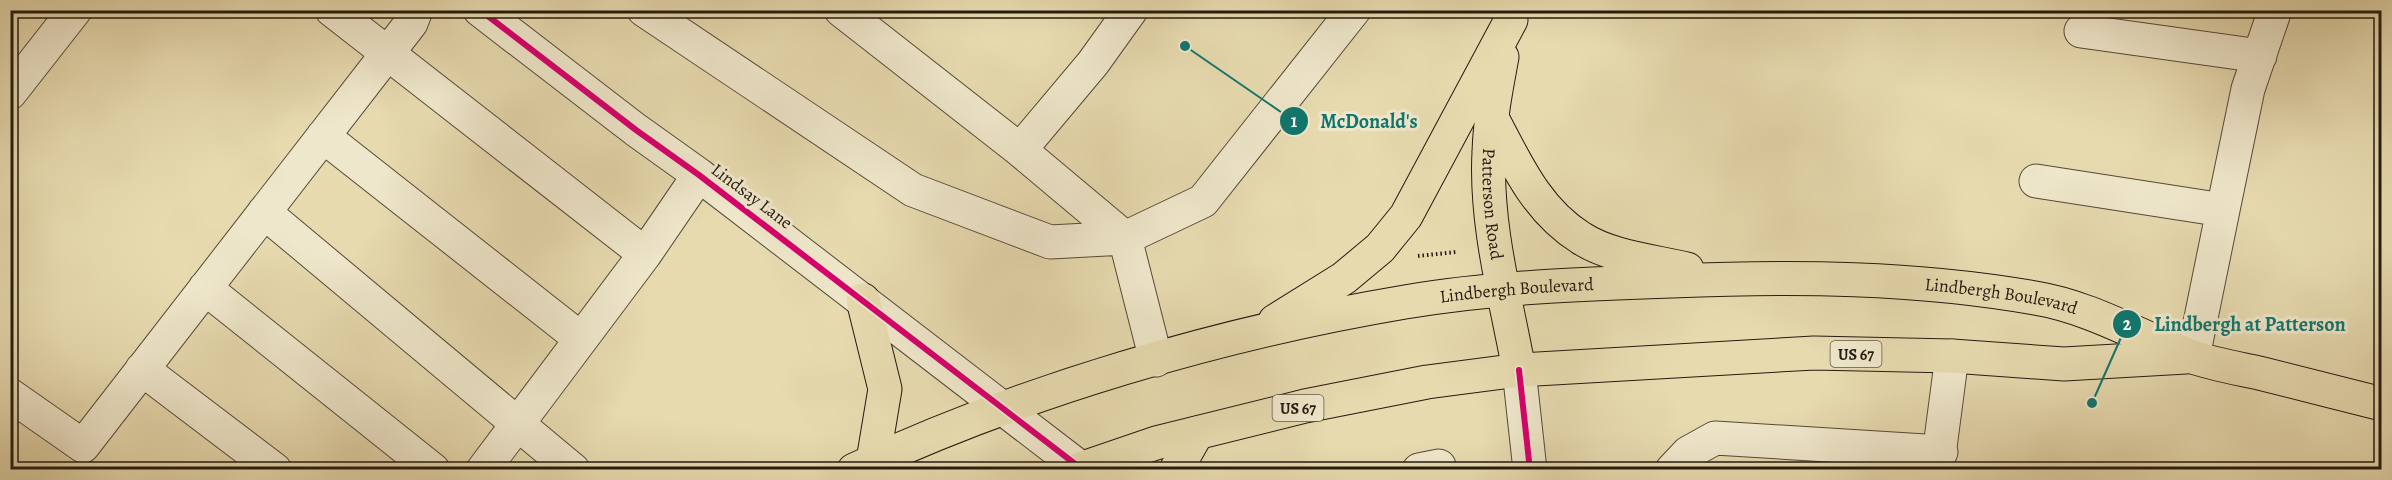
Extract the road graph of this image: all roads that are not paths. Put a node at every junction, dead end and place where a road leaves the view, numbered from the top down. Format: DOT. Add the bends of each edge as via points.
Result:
graph roads {
  1 [pos="75,10"];
  2 [pos="332,10"];
  3 [pos="416,10"];
  4 [pos="480,10"];
  5 [pos="644,10"];
  6 [pos="841,10"];
  7 [pos="1131,10"];
  8 [pos="1354,10"];
  9 [pos="2275,10"];
  10 [pos="1512,15"];
  11 [pos="2081,31"];
  12 [pos="388,52"];
  13 [pos="2260,56"];
  14 [pos="10,93"];
  15 [pos="1492,118"];
  16 [pos="323,136"];
  17 [pos="1020,150"];
  18 [pos="699,175"];
  19 [pos="2036,181"];
  20 [pos="2223,210"];
  21 [pos="264,212"];
  22 [pos="1125,238"];
  23 [pos="645,254"];
  24 [pos="1729,278"];
  25 [pos="205,288"];
  26 [pos="1504,289"];
  27 [pos="863,300"];
  28 [pos="1256,333"];
  29 [pos="581,339"];
  30 [pos="1952,356"];
  31 [pos="2193,357"];
  32 [pos="1156,360"];
  33 [pos="142,369"];
  34 [pos="1519,370"];
  35 [pos="10,395"];
  36 [pos="2382,404"];
  37 [pos="1005,409"];
  38 [pos="517,424"];
  39 [pos="1197,433"];
  40 [pos="1833,457"];
  41 [pos="1939,461"];
  42 [pos="863,465"];
  43 [pos="1080,469"];
  44 [pos="275,470"];
  45 [pos="434,470"];
  46 [pos="483,470"];
  47 [pos="573,470"];
  48 [pos="1176,470"];
  49 [pos="1419,470"];
  50 [pos="1440,470"];
  51 [pos="1530,470"];
  52 [pos="1672,470"];
  1 -- 14 [label="street"];
  2 -- 12 [label="street"];
  3 -- 12 [label="street" via="411,23"];
  4 -- 18 [label="street, Lindsay Lane"];
  5 -- 22 [label="street" via="913,190 1050,242"];
  6 -- 17 [label="street"];
  7 -- 17 [label="street" via="1093,63"];
  8 -- 22 [label="street" via="1203,201"];
  9 -- 13 [label="street"];
  10 -- 15 [label="main road, Patterson Road"];
  10 -- 28 [label="main road" via="1406,216 1380,248 1344,278"];
  11 -- 13 [label="street"];
  12 -- 16 [label="street"];
  12 -- 23 [label="street"];
  13 -- 20 [label="street" via="2248,89"];
  15 -- 24 [label="main road" via="1531,189 1550,214 1582,239 1617,253"];
  15 -- 26 [label="main road, Patterson Road" via="1492,204"];
  16 -- 21 [label="street"];
  16 -- 29 [label="street"];
  17 -- 22 [label="street"];
  18 -- 23 [label="street"];
  18 -- 27 [label="street, Lindsay Lane"];
  19 -- 20 [label="street"];
  20 -- 31 [label="street"];
  21 -- 25 [label="street"];
  21 -- 38 [label="street"];
  22 -- 32 [label="street"];
  23 -- 29 [label="street"];
  24 -- 26 [label="main road, Lindbergh Boulevard / US 67"];
  24 -- 31 [label="main road, Lindbergh Boulevard / US 67" via="1842,278 1939,284 2034,298 2071,305"];
  25 -- 33 [label="street"];
  25 -- 45 [label="street"];
  26 -- 28 [label="main road, Lindbergh Boulevard / US 67" via="1405,302"];
  26 -- 34 [label="main road, Patterson Road"];
  27 -- 37 [label="street, Lindsay Lane"];
  27 -- 42 [label="main road" via="885,389"];
  28 -- 32 [label="main road, Lindbergh Boulevard / US 67"];
  29 -- 38 [label="street"];
  30 -- 31 [label="main road, Lindbergh Boulevard / US 67" via="2064,364"];
  30 -- 34 [label="main road, Lindbergh Boulevard / US 67" via="1814,353"];
  30 -- 41 [label="street"];
  31 -- 36 [label="main road, Lindbergh Boulevard / US 67"];
  32 -- 37 [label="main road, Lindbergh Boulevard / US 67"];
  33 -- 35 [label="street" via="83,446"];
  33 -- 44 [label="street"];
  34 -- 39 [label="main road, Lindbergh Boulevard / US 67" via="1416,384"];
  34 -- 51 [label="street, Patterson Road"];
  37 -- 42 [label="main road, Lindbergh Boulevard / US 67"];
  37 -- 43 [label="street, Lindsay Lane"];
  38 -- 46 [label="street"];
  38 -- 47 [label="street"];
  39 -- 43 [label="main road, Lindbergh Boulevard / US 67"];
  39 -- 48 [label="main road"];
  40 -- 41 [label="street"];
  40 -- 52 [label="street" via="1715,438 1688,453"];
  49 -- 50 [label="street" via="1439,466"];
}
